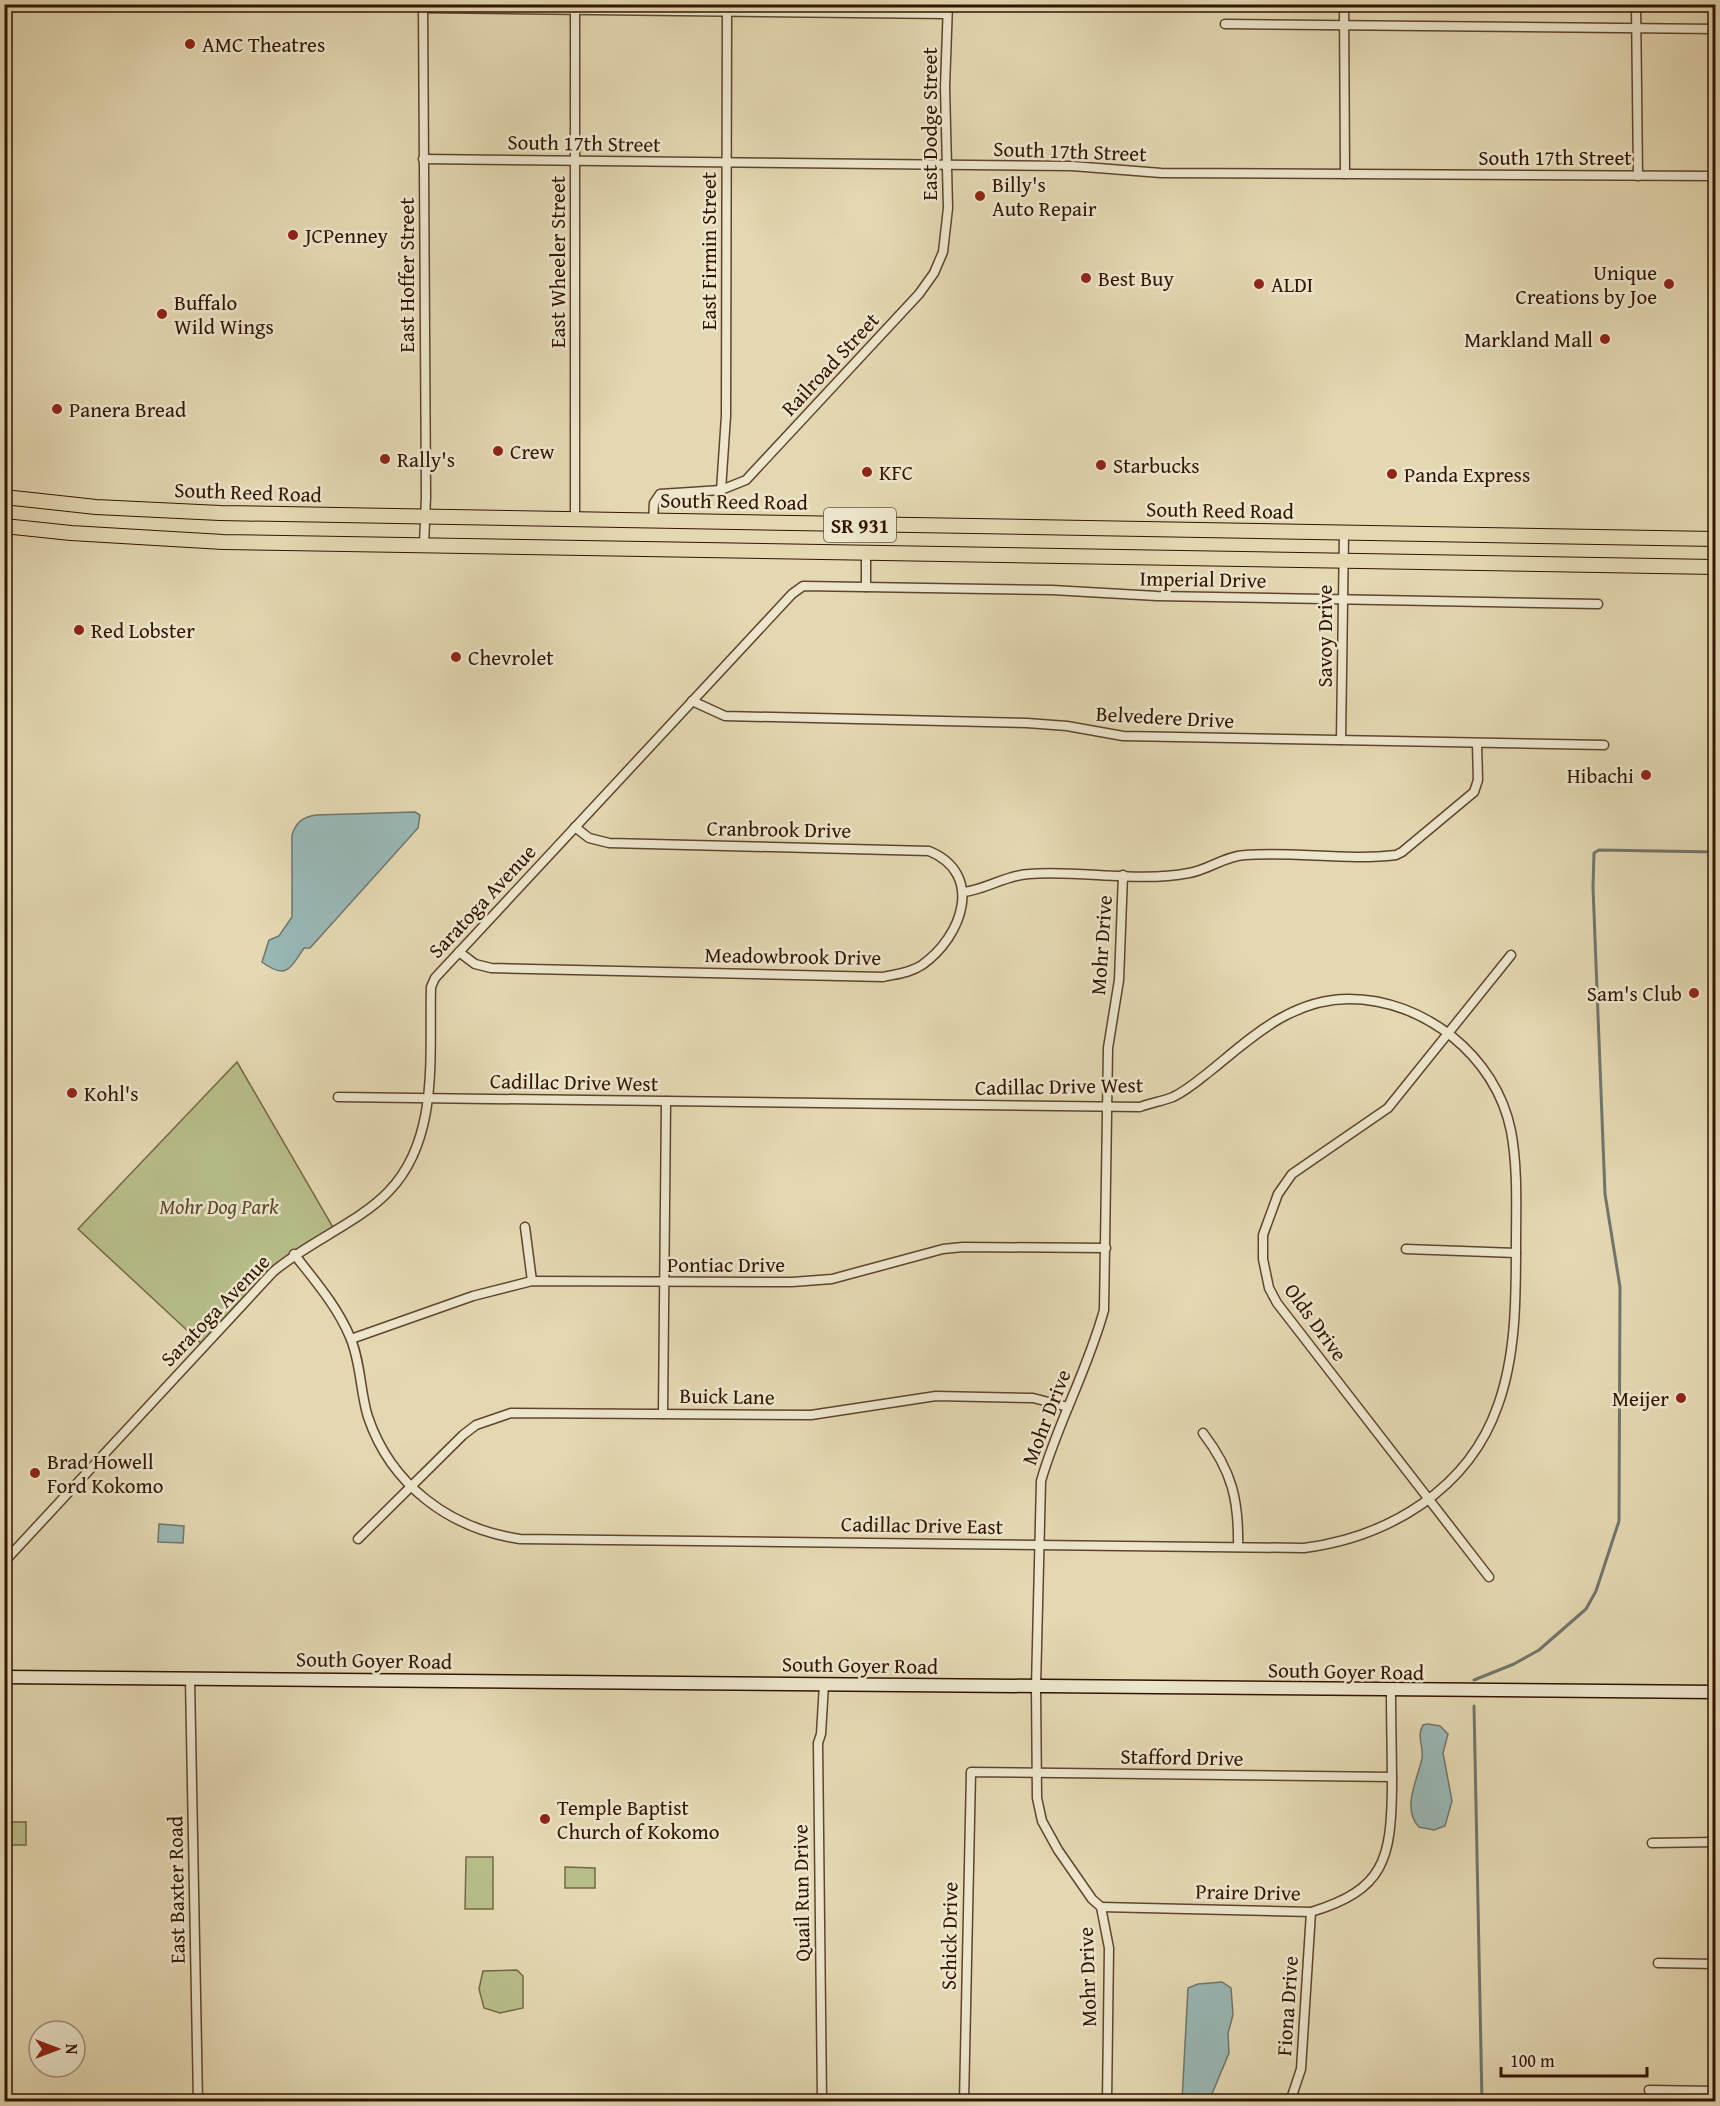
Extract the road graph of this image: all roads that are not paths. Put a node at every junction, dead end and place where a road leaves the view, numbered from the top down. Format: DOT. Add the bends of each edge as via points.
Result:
graph roads {
  1 [pos="1344,4"];
  2 [pos="1636,4"];
  3 [pos="423,6"];
  4 [pos="574,7"];
  5 [pos="947,9"];
  6 [pos="727,11"];
  7 [pos="1225,24"];
  8 [pos="1344,26"];
  9 [pos="1636,28"];
  10 [pos="1716,29"];
  11 [pos="423,159"];
  12 [pos="574,161"];
  13 [pos="725,163"];
  14 [pos="947,165"];
  15 [pos="1345,174"];
  16 [pos="1638,176"];
  17 [pos="1716,176"];
  18 [pos="945,243"];
  19 [pos="722,490"];
  20 [pos="4,497"];
  21 [pos="426,517"];
  22 [pos="575,519"];
  23 [pos="653,520"];
  24 [pos="4,526"];
  25 [pos="1344,533"];
  26 [pos="1716,539"];
  27 [pos="424,545"];
  28 [pos="866,553"];
  29 [pos="1342,561"];
  30 [pos="1716,567"];
  31 [pos="807,586"];
  32 [pos="866,587"];
  33 [pos="1342,600"];
  34 [pos="1598,604"];
  35 [pos="692,701"];
  36 [pos="1341,740"];
  37 [pos="1477,744"];
  38 [pos="1604,745"];
  39 [pos="575,827"];
  40 [pos="1123,875"];
  41 [pos="964,892"];
  42 [pos="459,952"];
  43 [pos="1511,955"];
  44 [pos="1448,1032"];
  45 [pos="338,1097"];
  46 [pos="428,1098"];
  47 [pos="666,1101"];
  48 [pos="1108,1108"];
  49 [pos="525,1227"];
  50 [pos="1106,1248"];
  51 [pos="1406,1249"];
  52 [pos="1516,1252"];
  53 [pos="294,1254"];
  54 [pos="532,1281"];
  55 [pos="665,1281"];
  56 [pos="351,1339"];
  57 [pos="1068,1407"];
  58 [pos="663,1414"];
  59 [pos="1203,1433"];
  60 [pos="410,1487"];
  61 [pos="1430,1501"];
  62 [pos="358,1539"];
  63 [pos="1038,1545"];
  64 [pos="1238,1547"];
  65 [pos="4,1562"];
  66 [pos="1489,1577"];
  67 [pos="4,1677"];
  68 [pos="190,1679"];
  69 [pos="824,1684"];
  70 [pos="1036,1687"];
  71 [pos="1391,1691"];
  72 [pos="1716,1692"];
  73 [pos="970,1772"];
  74 [pos="1037,1774"];
  75 [pos="1392,1777"];
  76 [pos="1716,1842"];
  77 [pos="1652,1843"];
  78 [pos="1101,1907"];
  79 [pos="1311,1912"];
  80 [pos="1658,1963"];
  81 [pos="1716,1964"];
  82 [pos="1649,2090"];
  83 [pos="1716,2091"];
  84 [pos="198,2102"];
  85 [pos="822,2102"];
  86 [pos="964,2102"];
  87 [pos="1107,2102"];
  88 [pos="1290,2102"];
  1 -- 8 [label="street"];
  2 -- 9 [label="street"];
  3 -- 4 [label="street"];
  3 -- 11 [label="street, East Hoffer Street"];
  4 -- 6 [label="street"];
  4 -- 12 [label="street, East Wheeler Street"];
  5 -- 6 [label="street"];
  5 -- 14 [label="street, East Dodge Street"];
  6 -- 13 [label="street, East Firmin Street"];
  7 -- 8 [label="street"];
  8 -- 9 [label="street"];
  8 -- 15 [label="street"];
  9 -- 10 [label="street"];
  9 -- 16 [label="street"];
  11 -- 12 [label="street, South 17th Street"];
  11 -- 21 [label="street, East Hoffer Street"];
  12 -- 13 [label="street, South 17th Street"];
  12 -- 22 [label="street, East Wheeler Street"];
  13 -- 14 [label="street, South 17th Street"];
  13 -- 19 [label="street, East Firmin Street" via="726,416"];
  14 -- 15 [label="street, South 17th Street" via="1113,167 1161,173"];
  14 -- 18 [label="street, East Dodge Street"];
  15 -- 16 [label="street, South 17th Street"];
  16 -- 17 [label="street, South 17th Street"];
  18 -- 19 [label="street, Railroad Street" via="934,273 870,349 746,480"];
  19 -- 23 [label="street" via="660,494 654,503"];
  20 -- 21 [label="main road, South Reed Road / SR 931" via="198,512"];
  21 -- 22 [label="main road, South Reed Road / SR 931"];
  21 -- 27 [label="street, East Hoffer Street"];
  22 -- 23 [label="main road, South Reed Road / SR 931"];
  23 -- 25 [label="main road, South Reed Road / SR 931"];
  24 -- 27 [label="main road, SR 931" via="223,542"];
  25 -- 26 [label="main road, South Reed Road / SR 931"];
  25 -- 29 [label="street, Savoy Drive"];
  27 -- 28 [label="main road, SR 931"];
  28 -- 29 [label="main road, SR 931"];
  28 -- 32 [label="street"];
  29 -- 30 [label="main road, SR 931"];
  29 -- 33 [label="street, Savoy Drive"];
  31 -- 32 [label="street, Imperial Drive"];
  31 -- 35 [label="street, Saratoga Avenue" via="792,594"];
  32 -- 33 [label="street, Imperial Drive"];
  33 -- 34 [label="street, Imperial Drive"];
  33 -- 36 [label="street, Savoy Drive"];
  35 -- 36 [label="street, Belvedere Drive" via="725,716 1027,723 1123,736"];
  35 -- 39 [label="street, Saratoga Avenue"];
  36 -- 37 [label="street, Belvedere Drive"];
  37 -- 38 [label="street, Belvedere Drive"];
  37 -- 40 [label="street" via="1478,780 1474,792 1402,852 1381,856 1243,855 1191,873"];
  39 -- 41 [label="street, Cranbrook Drive" via="589,838 609,843 929,851 951,864"];
  39 -- 42 [label="street, Saratoga Avenue"];
  40 -- 41 [label="street" via="1028,874 1004,879 983,890"];
  40 -- 48 [label="street, Mohr Drive" via="1119,980 1108,1048"];
  41 -- 42 [label="street, Meadowbrook Drive" via="961,912 944,944 922,965 883,977 491,968 475,964"];
  42 -- 46 [label="street, Saratoga Avenue" via="431,987"];
  43 -- 44 [label="street, Olds Drive"];
  44 -- 48 [label="street, Cadillac Drive West" via="1417,1014 1388,1004 1349,999 1322,1002 1292,1011 1266,1025 1174,1097 1140,1107"];
  44 -- 52 [label="street, Cadillac Drive West" via="1477,1061 1506,1114 1515,1163"];
  44 -- 61 [label="street, Olds Drive" via="1388,1108 1292,1174 1278,1194 1263,1235 1263,1259 1269,1288 1277,1303"];
  45 -- 46 [label="street, Cadillac Drive West"];
  46 -- 47 [label="street, Cadillac Drive West"];
  46 -- 53 [label="street, Saratoga Avenue" via="415,1154 389,1191"];
  47 -- 48 [label="street, Cadillac Drive West"];
  47 -- 55 [label="street"];
  48 -- 50 [label="street, Mohr Drive"];
  49 -- 54 [label="street"];
  50 -- 55 [label="street, Pontiac Drive" via="963,1246 832,1279"];
  50 -- 57 [label="street, Mohr Drive" via="1104,1310 1097,1338"];
  51 -- 52 [label="street"];
  52 -- 61 [label="street, Cadillac Drive East" via="1509,1366 1498,1404 1481,1441"];
  53 -- 56 [label="street, Cadillac Drive East" via="332,1302"];
  53 -- 65 [label="street, Saratoga Avenue"];
  54 -- 55 [label="street, Pontiac Drive"];
  54 -- 56 [label="street, Pontiac Drive" via="473,1296"];
  55 -- 58 [label="street"];
  56 -- 60 [label="street, Cadillac Drive East" via="368,1417 383,1449"];
  57 -- 58 [label="street, Buick Lane" via="1033,1398 936,1396 811,1415"];
  57 -- 63 [label="street, Mohr Drive" via="1041,1481"];
  58 -- 60 [label="street, Buick Lane" via="534,1412 496,1416 463,1435"];
  59 -- 64 [label="street" via="1220,1455 1232,1482"];
  60 -- 62 [label="street, Buick Lane"];
  60 -- 63 [label="street, Cadillac Drive East" via="439,1511 471,1527 520,1539"];
  61 -- 64 [label="street, Cadillac Drive East" via="1375,1532 1336,1544 1304,1548"];
  61 -- 66 [label="street, Olds Drive"];
  63 -- 64 [label="street, Cadillac Drive East"];
  63 -- 70 [label="street, Mohr Drive"];
  67 -- 68 [label="street, South Goyer Road"];
  68 -- 69 [label="street, South Goyer Road"];
  68 -- 84 [label="street, East Baxter Road"];
  69 -- 70 [label="street, South Goyer Road"];
  69 -- 85 [label="street, Quail Run Drive" via="818,1743"];
  70 -- 71 [label="street, South Goyer Road"];
  70 -- 74 [label="street, Mohr Drive"];
  71 -- 72 [label="street, South Goyer Road"];
  71 -- 75 [label="street, Praire Drive"];
  73 -- 74 [label="street, Stafford Drive"];
  73 -- 86 [label="street, Schick Drive"];
  74 -- 75 [label="street, Stafford Drive"];
  74 -- 78 [label="street, Mohr Drive" via="1042,1821 1058,1850"];
  75 -- 79 [label="street, Praire Drive" via="1388,1852 1376,1873 1356,1893 1336,1905"];
  76 -- 77 [label="street"];
  78 -- 79 [label="street, Praire Drive"];
  78 -- 87 [label="street, Mohr Drive" via="1108,1948"];
  79 -- 88 [label="street, Fiona Drive" via="1300,2069"];
  80 -- 81 [label="street"];
  82 -- 83 [label="street"];
}
